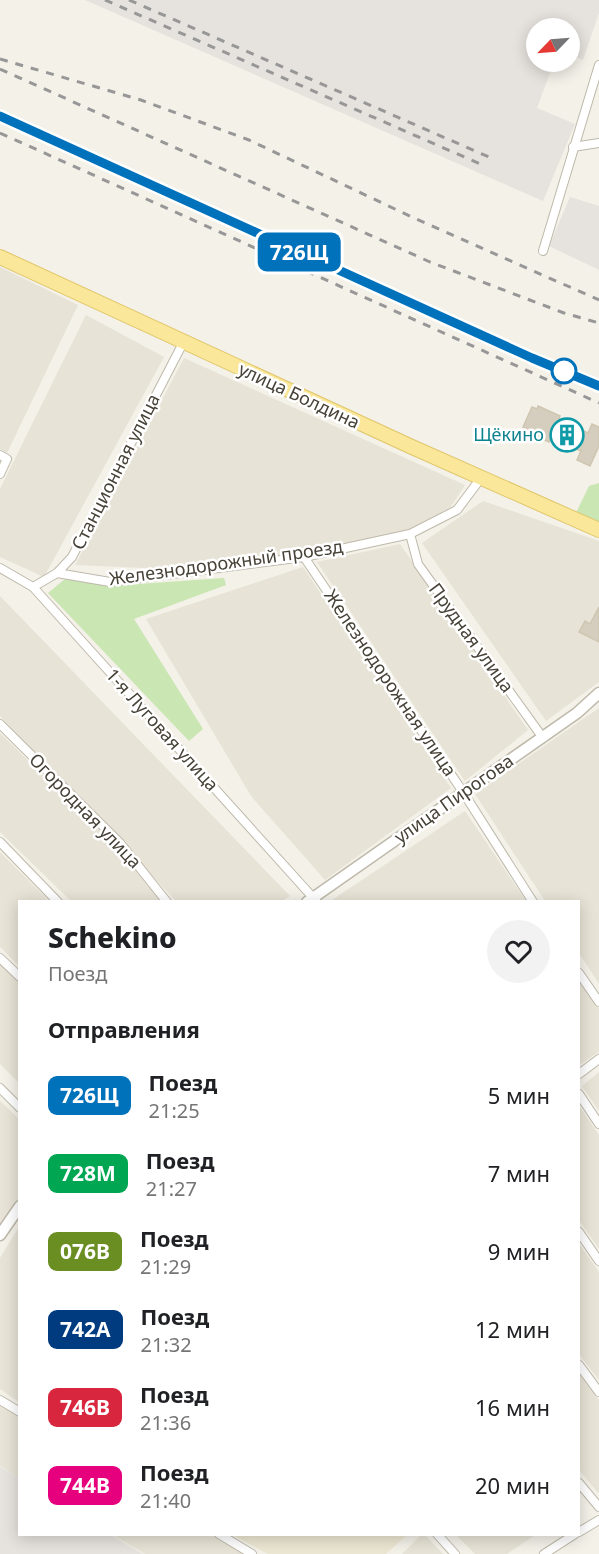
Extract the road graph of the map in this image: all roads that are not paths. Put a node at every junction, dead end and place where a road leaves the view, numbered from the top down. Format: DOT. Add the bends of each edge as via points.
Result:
graph roads {
  1 [pos="599,65"];
  2 [pos="599,142"];
  3 [pos="573,147"];
  4 [pos="543,251"];
  5 [pos="0,257"];
  6 [pos="183,343"];
  7 [pos="0,455"];
  8 [pos="0,474"];
  9 [pos="481,478"];
  10 [pos="599,530"];
  11 [pos="410,534"];
  12 [pos="304,557"];
  13 [pos="0,568"];
  14 [pos="57,573"];
  15 [pos="33,587"];
  16 [pos="599,693"];
  17 [pos="0,724"];
  18 [pos="543,738"];
  19 [pos="463,792"];
  20 [pos="0,842"];
  21 [pos="56,900"];
  22 [pos="165,900"];
  23 [pos="312,900"];
  24 [pos="532,900"];
  25 [pos="0,958"];
  26 [pos="580,974"];
  27 [pos="18,975"];
  28 [pos="599,1002"];
  29 [pos="599,1059"];
  30 [pos="580,1073"];
  31 [pos="0,1088"];
  32 [pos="580,1096"];
  33 [pos="18,1105"];
  34 [pos="599,1124"];
  35 [pos="18,1209"];
  36 [pos="580,1233"];
  37 [pos="0,1235"];
  38 [pos="599,1261"];
  39 [pos="580,1366"];
  40 [pos="599,1392"];
  41 [pos="0,1400"];
  42 [pos="18,1411"];
  43 [pos="580,1484"];
  44 [pos="599,1507"];
  45 [pos="599,1520"];
  46 [pos="580,1531"];
  47 [pos="222,1536"];
  48 [pos="439,1536"];
  49 [pos="572,1536"];
  50 [pos="252,1554"];
  51 [pos="455,1554"];
  52 [pos="544,1554"];
  1 -- 3 [label="street"];
  2 -- 3 [label="street"];
  3 -- 4 [label="street"];
  5 -- 6 [label="main road, улица Болдина"];
  6 -- 9 [label="main road, улица Болдина"];
  6 -- 14 [label="street, Станционная улица" via="72,557"];
  7 -- 8 [label="street" via="7,459"];
  9 -- 10 [label="main road, улица Болдина"];
  9 -- 11 [label="street, Железнодорожный проезд" via="457,510"];
  11 -- 12 [label="street, Железнодорожный проезд"];
  11 -- 18 [label="street, Прудная улица" via="418,564"];
  12 -- 14 [label="street, Железнодорожный проезд" via="110,582"];
  12 -- 19 [label="street, Железнодорожная улица"];
  13 -- 15 [label="street, 1-я Луговая улица"];
  14 -- 15 [label="street, Станционная улица"];
  15 -- 23 [label="street, 1-я Луговая улица"];
  16 -- 18 [label="street, улица Пирогова"];
  17 -- 22 [label="street, Огородная улица" via="120,843"];
  18 -- 19 [label="street, улица Пирогова"];
  19 -- 23 [label="street, улица Пирогова"];
  19 -- 24 [label="street, Железнодорожная улица"];
  20 -- 21 [label="street"];
  25 -- 27 [label="street"];
  26 -- 28 [label="street"];
  29 -- 30 [label="street"];
  31 -- 33 [label="street"];
  32 -- 34 [label="street"];
  35 -- 37 [label="street"];
  36 -- 38 [label="street"];
  39 -- 40 [label="street"];
  41 -- 42 [label="street"];
  43 -- 44 [label="street"];
  45 -- 46 [label="street"];
  47 -- 50 [label="street"];
  48 -- 51 [label="street"];
  49 -- 52 [label="street"];
}
